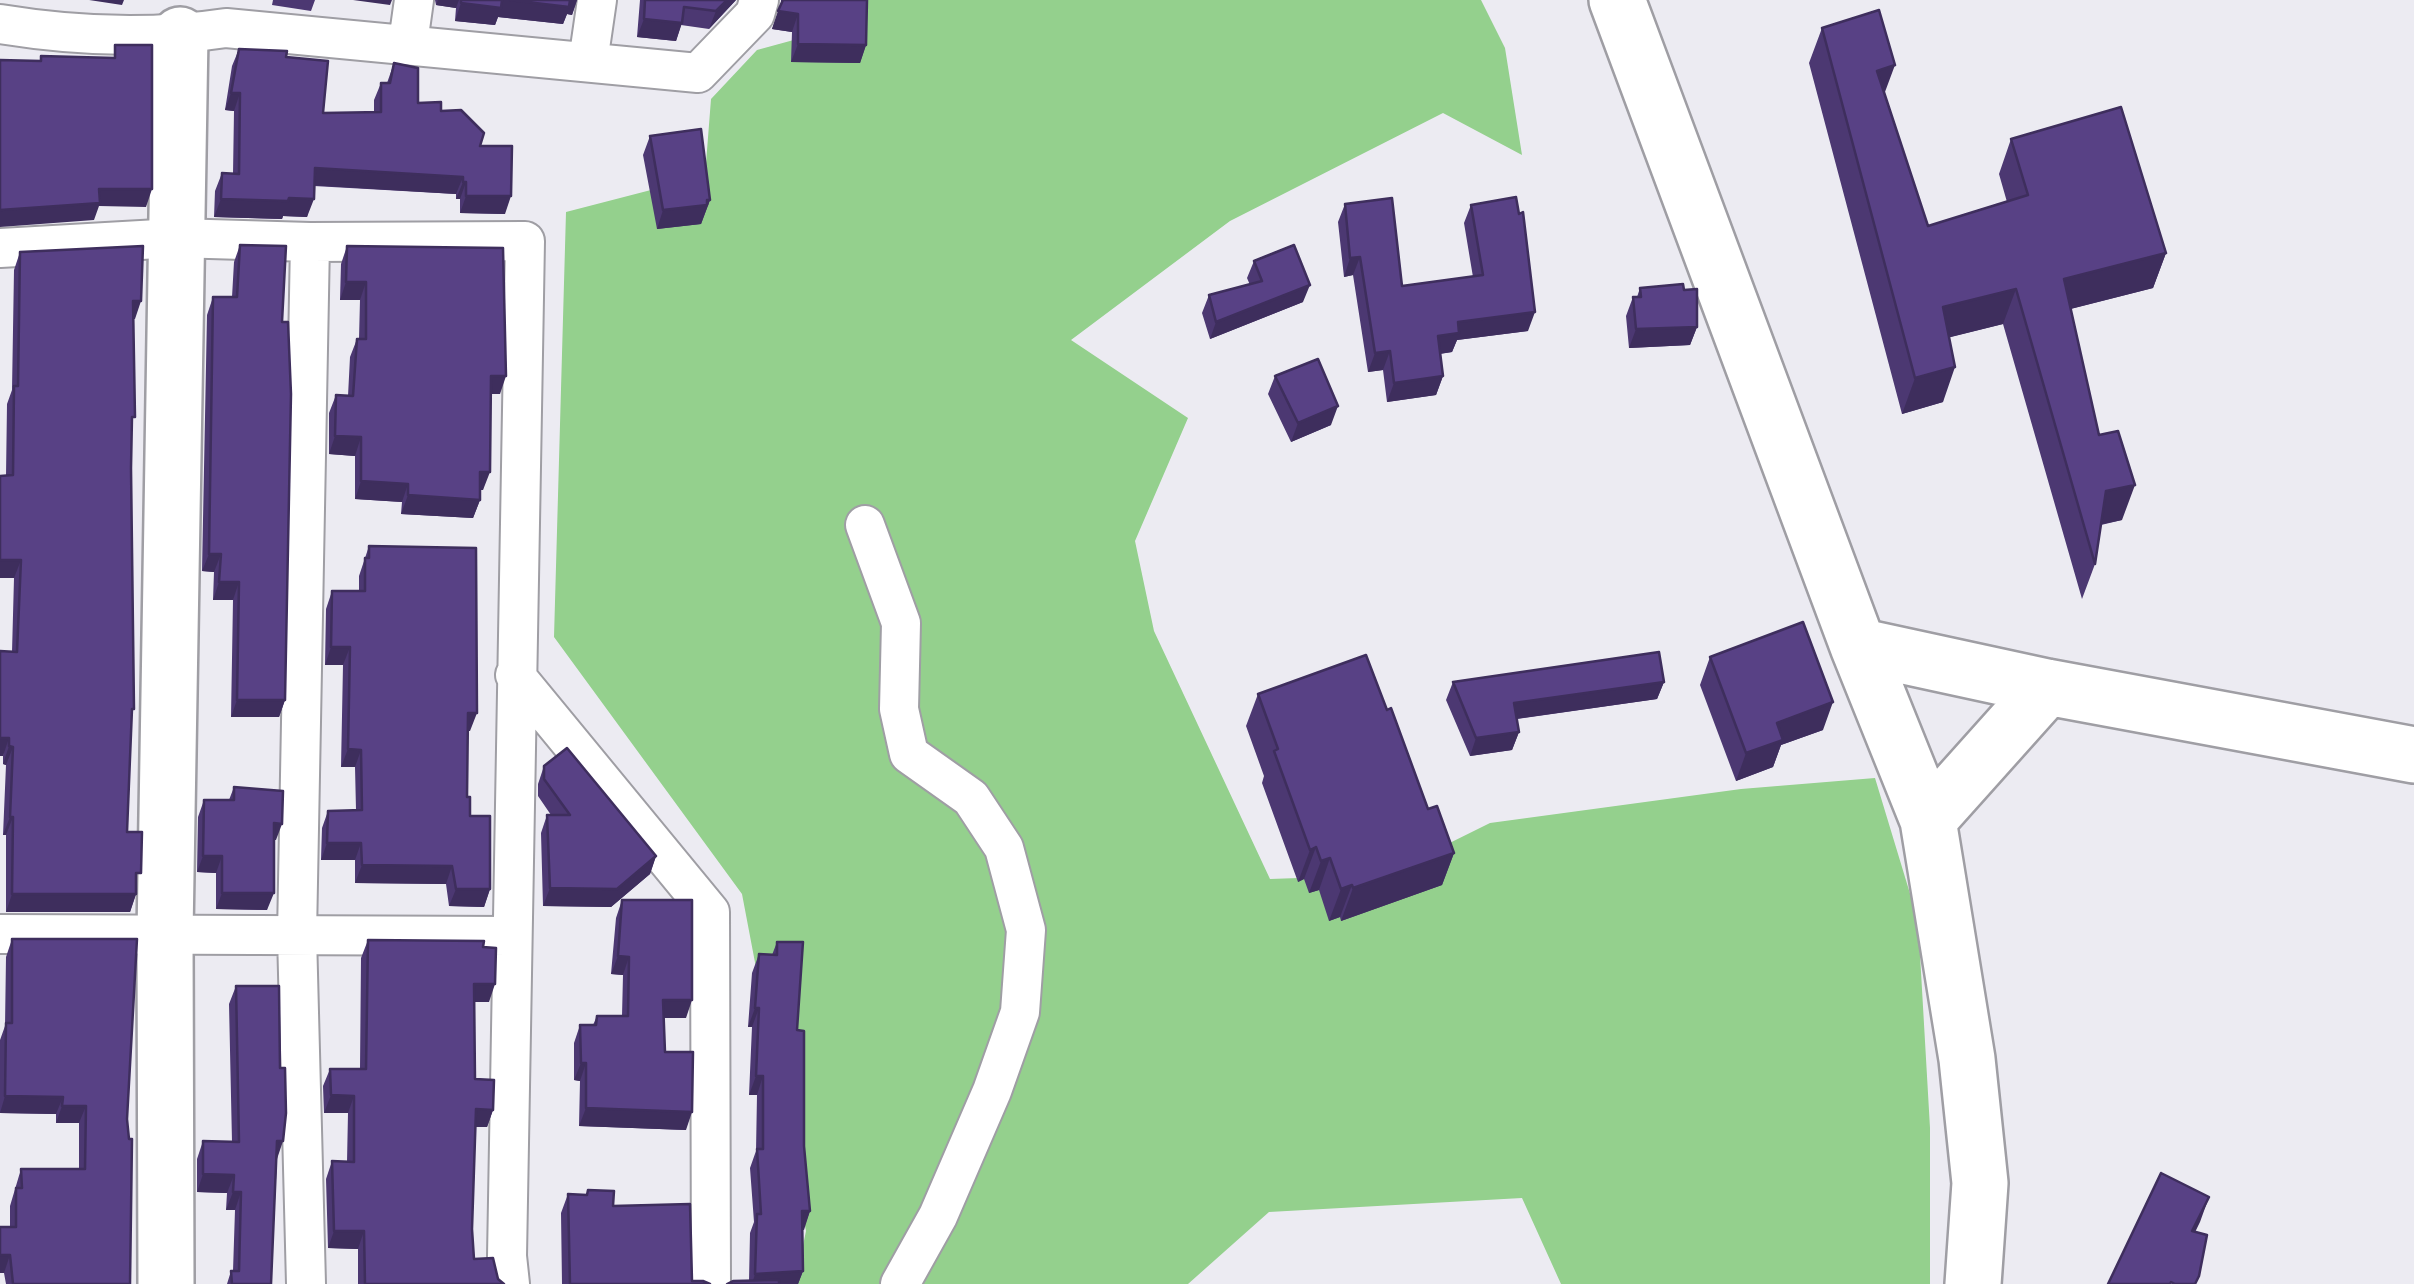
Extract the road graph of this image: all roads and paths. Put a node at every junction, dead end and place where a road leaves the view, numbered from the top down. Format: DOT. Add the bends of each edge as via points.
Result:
graph roads {
  1 [pos="414,0"];
  2 [pos="596,0"];
  3 [pos="759,0"];
  4 [pos="1617,0"];
  5 [pos="25,18"];
  6 [pos="212,21"];
  7 [pos="408,43"];
  8 [pos="588,62"];
  9 [pos="176,238"];
  10 [pos="310,242"];
  11 [pos="0,248"];
  12 [pos="865,525"];
  13 [pos="1858,646"];
  14 [pos="515,675"];
  15 [pos="2047,686"];
  16 [pos="2414,755"];
  17 [pos="1928,820"];
  18 [pos="0,934"];
  19 [pos="165,934"];
  20 [pos="297,935"];
  21 [pos="511,936"];
  22 [pos="166,1284"];
  23 [pos="306,1284"];
  24 [pos="510,1284"];
  25 [pos="711,1284"];
  26 [pos="900,1284"];
  27 [pos="1973,1284"];
  1 -- 7 [label="street"];
  2 -- 8 [label="street"];
  3 -- 8 [label="street" via="755,14 698,73"];
  4 -- 13 [label="street"];
  5 -- 6 [label="street"];
  6 -- 7 [label="street"];
  6 -- 9 [label="street"];
  7 -- 8 [label="street"];
  9 -- 10 [label="street"];
  9 -- 11 [label="street"];
  9 -- 19 [label="street"];
  10 -- 14 [label="street" via="524,241"];
  10 -- 20 [label="street"];
  12 -- 26 [label="street" via="901,624 899,709 908,754 972,798 1004,848 1026,930 1020,1012 998,1075 938,1216"];
  13 -- 15 [label="street"];
  13 -- 17 [label="street"];
  14 -- 21 [label="street"];
  14 -- 25 [label="street" via="710,912"];
  15 -- 16 [label="street"];
  15 -- 17 [label="street"];
  17 -- 27 [label="street" via="1968,1059 1980,1184"];
  18 -- 19 [label="street"];
  19 -- 20 [label="street"];
  19 -- 22 [label="street"];
  20 -- 21 [label="street"];
  20 -- 23 [label="street"];
  21 -- 24 [label="street"];
}
